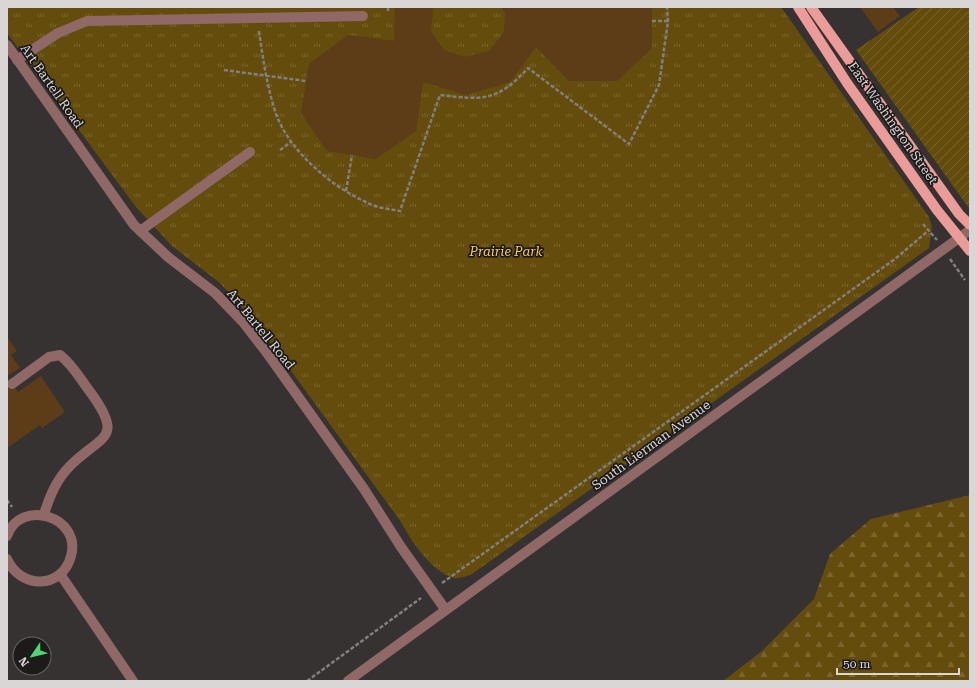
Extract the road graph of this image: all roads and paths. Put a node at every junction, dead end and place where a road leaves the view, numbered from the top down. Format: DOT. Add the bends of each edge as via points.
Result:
graph roads {
  1 [pos="388,7"];
  2 [pos="667,7"];
  3 [pos="798,7"];
  4 [pos="811,7"];
  5 [pos="388,11"];
  6 [pos="363,16"];
  7 [pos="668,21"];
  8 [pos="652,22"];
  9 [pos="259,28"];
  10 [pos="7,45"];
  11 [pos="17,60"];
  12 [pos="224,70"];
  13 [pos="265,76"];
  14 [pos="306,81"];
  15 [pos="291,142"];
  16 [pos="280,150"];
  17 [pos="250,152"];
  18 [pos="352,155"];
  19 [pos="346,191"];
  20 [pos="923,224"];
  21 [pos="970,225"];
  22 [pos="929,230"];
  23 [pos="970,230"];
  24 [pos="140,231"];
  25 [pos="932,232"];
  26 [pos="960,238"];
  27 [pos="970,251"];
  28 [pos="957,270"];
  29 [pos="965,280"];
  30 [pos="12,384"];
  31 [pos="7,500"];
  32 [pos="12,507"];
  33 [pos="44,514"];
  34 [pos="7,536"];
  35 [pos="7,559"];
  36 [pos="60,574"];
  37 [pos="450,577"];
  38 [pos="408,608"];
  39 [pos="445,609"];
  40 [pos="132,681"];
  41 [pos="307,681"];
  42 [pos="348,681"];
  1 -- 5 [label="path"];
  2 -- 7 [label="path"];
  3 -- 26 [label="main road, East Washington Street" via="852,89 937,210"];
  4 -- 21 [label="main road, East Washington Street" via="959,214"];
  6 -- 11 [label="street" via="87,21 58,33"];
  7 -- 8 [label="path"];
  7 -- 19 [label="path" via="659,86 629,144 528,68 512,86 494,94 477,99 440,95 400,211 369,204"];
  9 -- 13 [label="path"];
  10 -- 11 [label="street, Art Bartell Road"];
  11 -- 24 [label="street, Art Bartell Road"];
  12 -- 13 [label="path"];
  13 -- 14 [label="path"];
  13 -- 15 [label="path" via="277,116"];
  15 -- 16 [label="path"];
  15 -- 19 [label="path" via="308,162"];
  17 -- 24 [label="street"];
  18 -- 19 [label="path"];
  20 -- 22 [label="path"];
  22 -- 25 [label="path"];
  22 -- 37 [label="path" via="895,259"];
  23 -- 26 [label="street, South Lierman Avenue"];
  24 -- 39 [label="street, Art Bartell Road" via="168,257 215,293 243,322 364,489"];
  26 -- 27 [label="main road, East Washington Street"];
  26 -- 39 [label="street, South Lierman Avenue"];
  28 -- 29 [label="path"];
  30 -- 33 [label="street" via="49,357 60,355 103,410 108,423 104,439 70,466 55,483"];
  31 -- 32 [label="path"];
  33 -- 34 [label="street" via="22,518"];
  33 -- 36 [label="street" via="63,525 71,539 72,555"];
  35 -- 36 [label="street" via="18,575 28,580 50,580"];
  36 -- 40 [label="street"];
  38 -- 41 [label="path"];
  39 -- 42 [label="street, South Lierman Avenue"];
}
